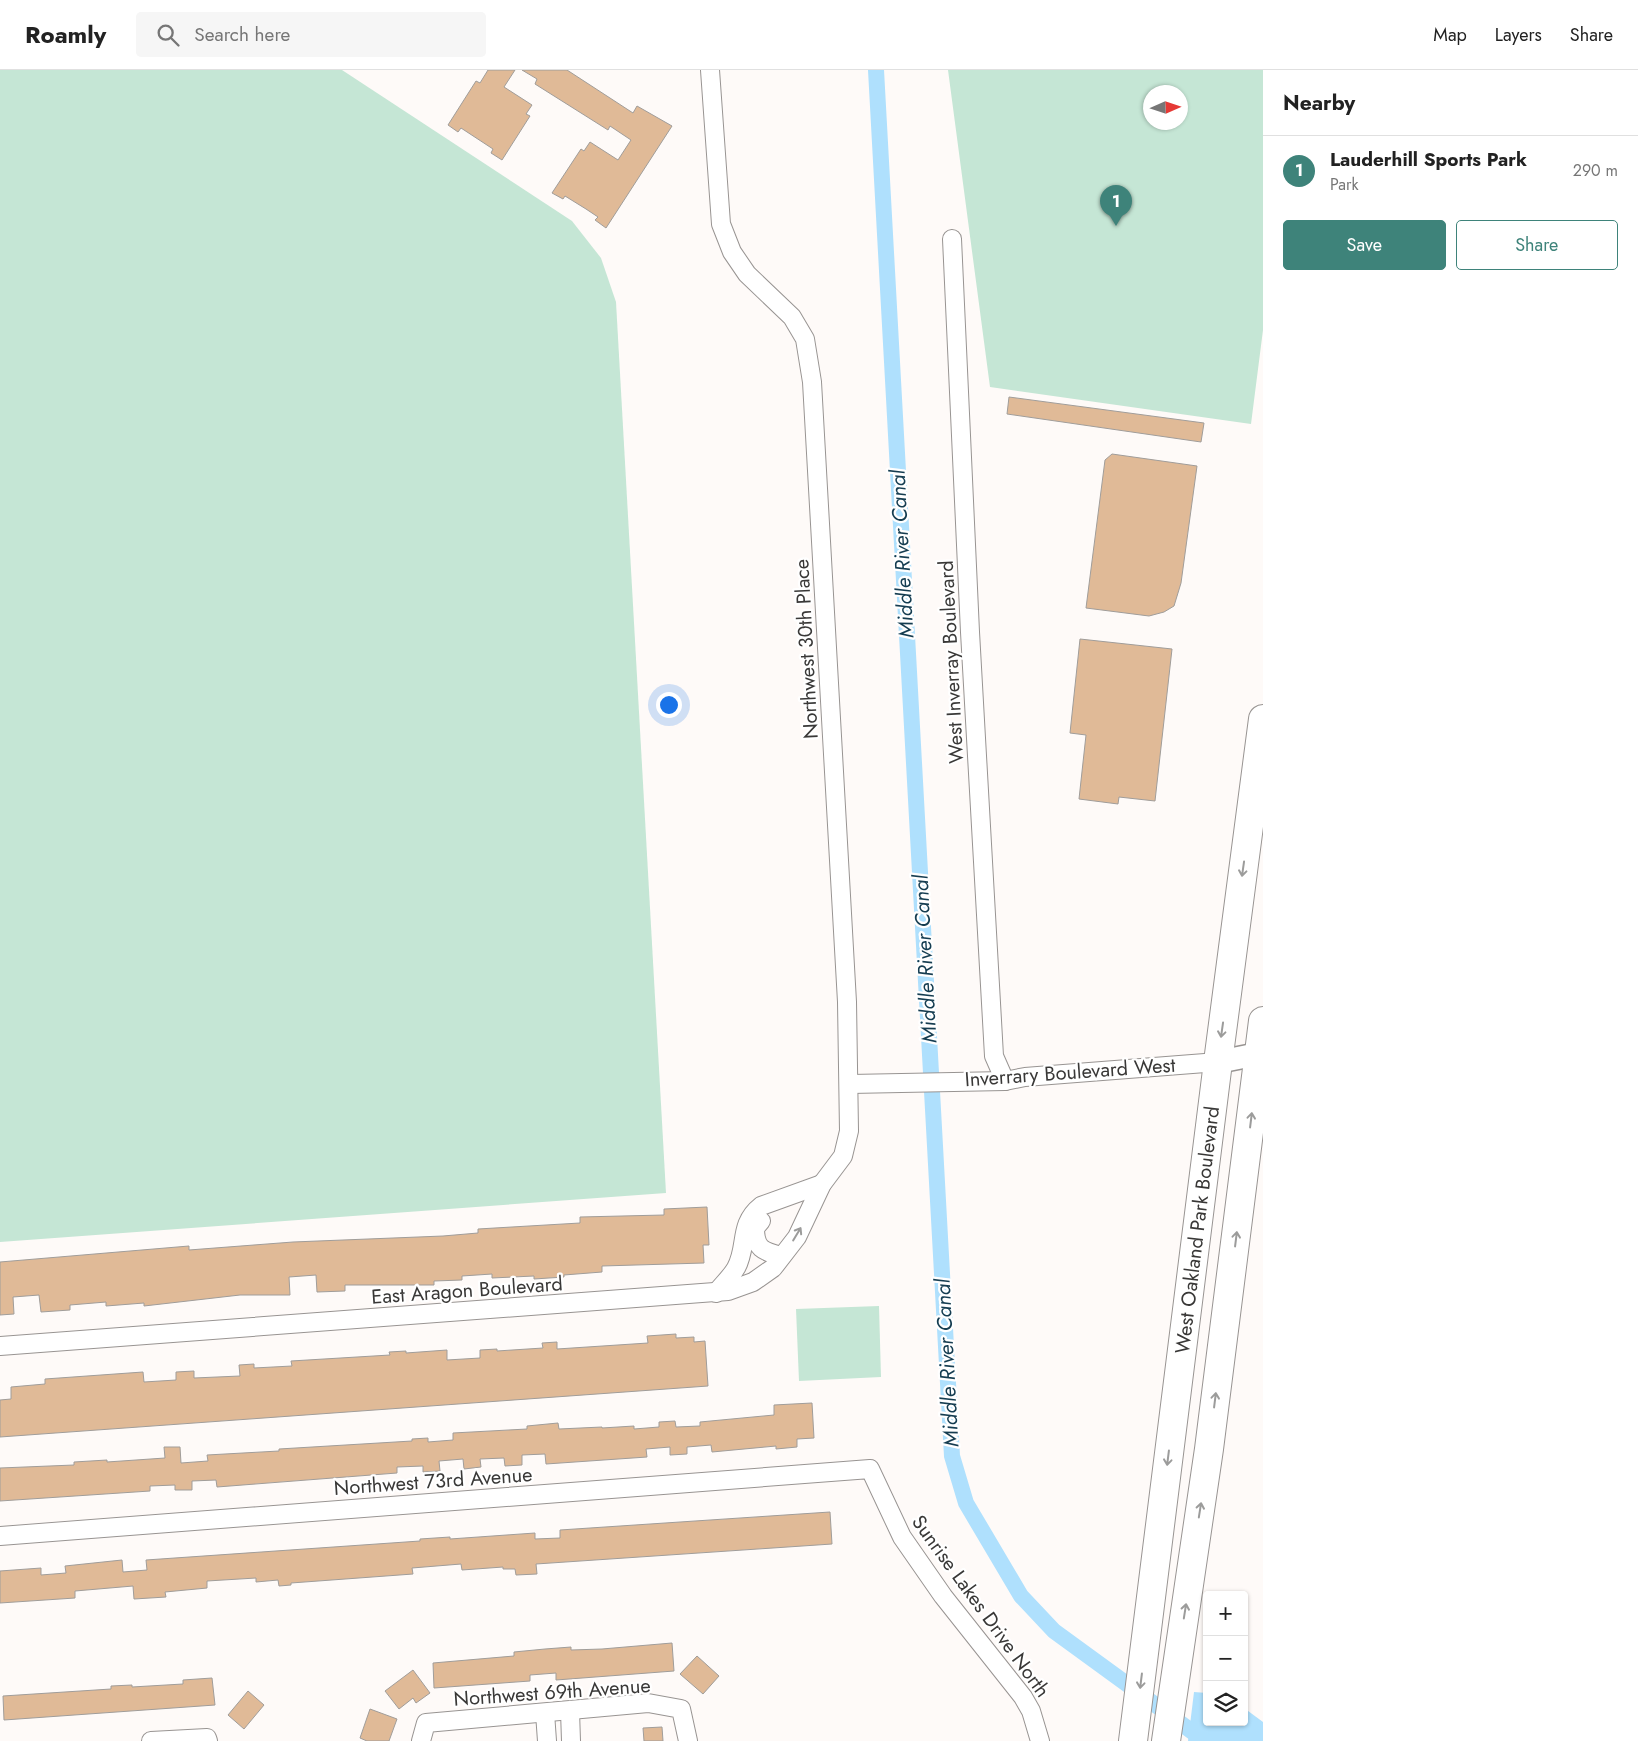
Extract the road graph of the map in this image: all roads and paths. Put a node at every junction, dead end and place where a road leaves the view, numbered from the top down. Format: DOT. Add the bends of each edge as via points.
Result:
graph roads {
  1 [pos="710,70"];
  2 [pos="952,239"];
  3 [pos="1263,719"];
  4 [pos="1263,1021"];
  5 [pos="1262,1054"];
  6 [pos="1218,1062"];
  7 [pos="1005,1081"];
  8 [pos="850,1084"];
  9 [pos="849,1131"];
  10 [pos="822,1184"];
  11 [pos="777,1202"];
  12 [pos="781,1256"];
  13 [pos="716,1293"];
  14 [pos="0,1346"];
  15 [pos="1176,1392"];
  16 [pos="1209,1449"];
  17 [pos="870,1469"];
  18 [pos="0,1536"];
  19 [pos="570,1710"];
  20 [pos="545,1713"];
  21 [pos="1134,1733"];
  22 [pos="208,1739"];
  23 [pos="151,1741"];
  24 [pos="421,1741"];
  25 [pos="547,1741"];
  26 [pos="572,1741"];
  27 [pos="688,1741"];
  28 [pos="1040,1741"];
  29 [pos="1166,1741"];
  1 -- 8 [label="street, Northwest 30th Place" via="721,224 732,252 747,274 792,317 805,339 812,382"];
  2 -- 7 [label="street, West Inverray Boulevard" via="970,641 994,1056"];
  3 -- 6 [label="main road, West Oakland Park Boulevard, one-way"];
  4 -- 5 [label="main road, West Oakland Park Boulevard"];
  5 -- 6 [label="street, Inverrary Boulevard West"];
  16 -- 5 [label="main road, West Oakland Park Boulevard, one-way"];
  6 -- 7 [label="street, Inverrary Boulevard West"];
  6 -- 15 [label="main road, West Oakland Park Boulevard"];
  7 -- 8 [label="street, Inverrary Boulevard West"];
  8 -- 9 [label="street, Northwest 30th Place"];
  9 -- 10 [label="street, East Aragon Boulevard" via="843,1156"];
  10 -- 11 [label="street"];
  12 -- 10 [label="street, East Aragon Boulevard, one-way" via="797,1237"];
  11 -- 12 [label="street" via="775,1211 755,1228 755,1240 764,1252"];
  11 -- 13 [label="street" via="761,1206 753,1213 736,1268"];
  12 -- 13 [label="street, East Aragon Boulevard" via="773,1268 753,1282"];
  13 -- 14 [label="street, East Aragon Boulevard"];
  15 -- 16 [label="main road" via="1184,1423 1192,1438"];
  15 -- 21 [label="main road, West Oakland Park Boulevard, one-way"];
  29 -- 16 [label="main road, West Oakland Park Boulevard, one-way"];
  17 -- 18 [label="street, Northwest 73rd Avenue"];
  17 -- 28 [label="street, Sunrise Lakes Drive North" via="902,1537 1023,1697"];
  19 -- 20 [label="street, Northwest 69th Avenue"];
  19 -- 26 [label="street"];
  19 -- 27 [label="street, Northwest 69th Avenue" via="648,1704 681,1709"];
  20 -- 24 [label="street, Northwest 69th Avenue" via="426,1722"];
  20 -- 25 [label="street"];
  22 -- 23 [label="street"];
}
